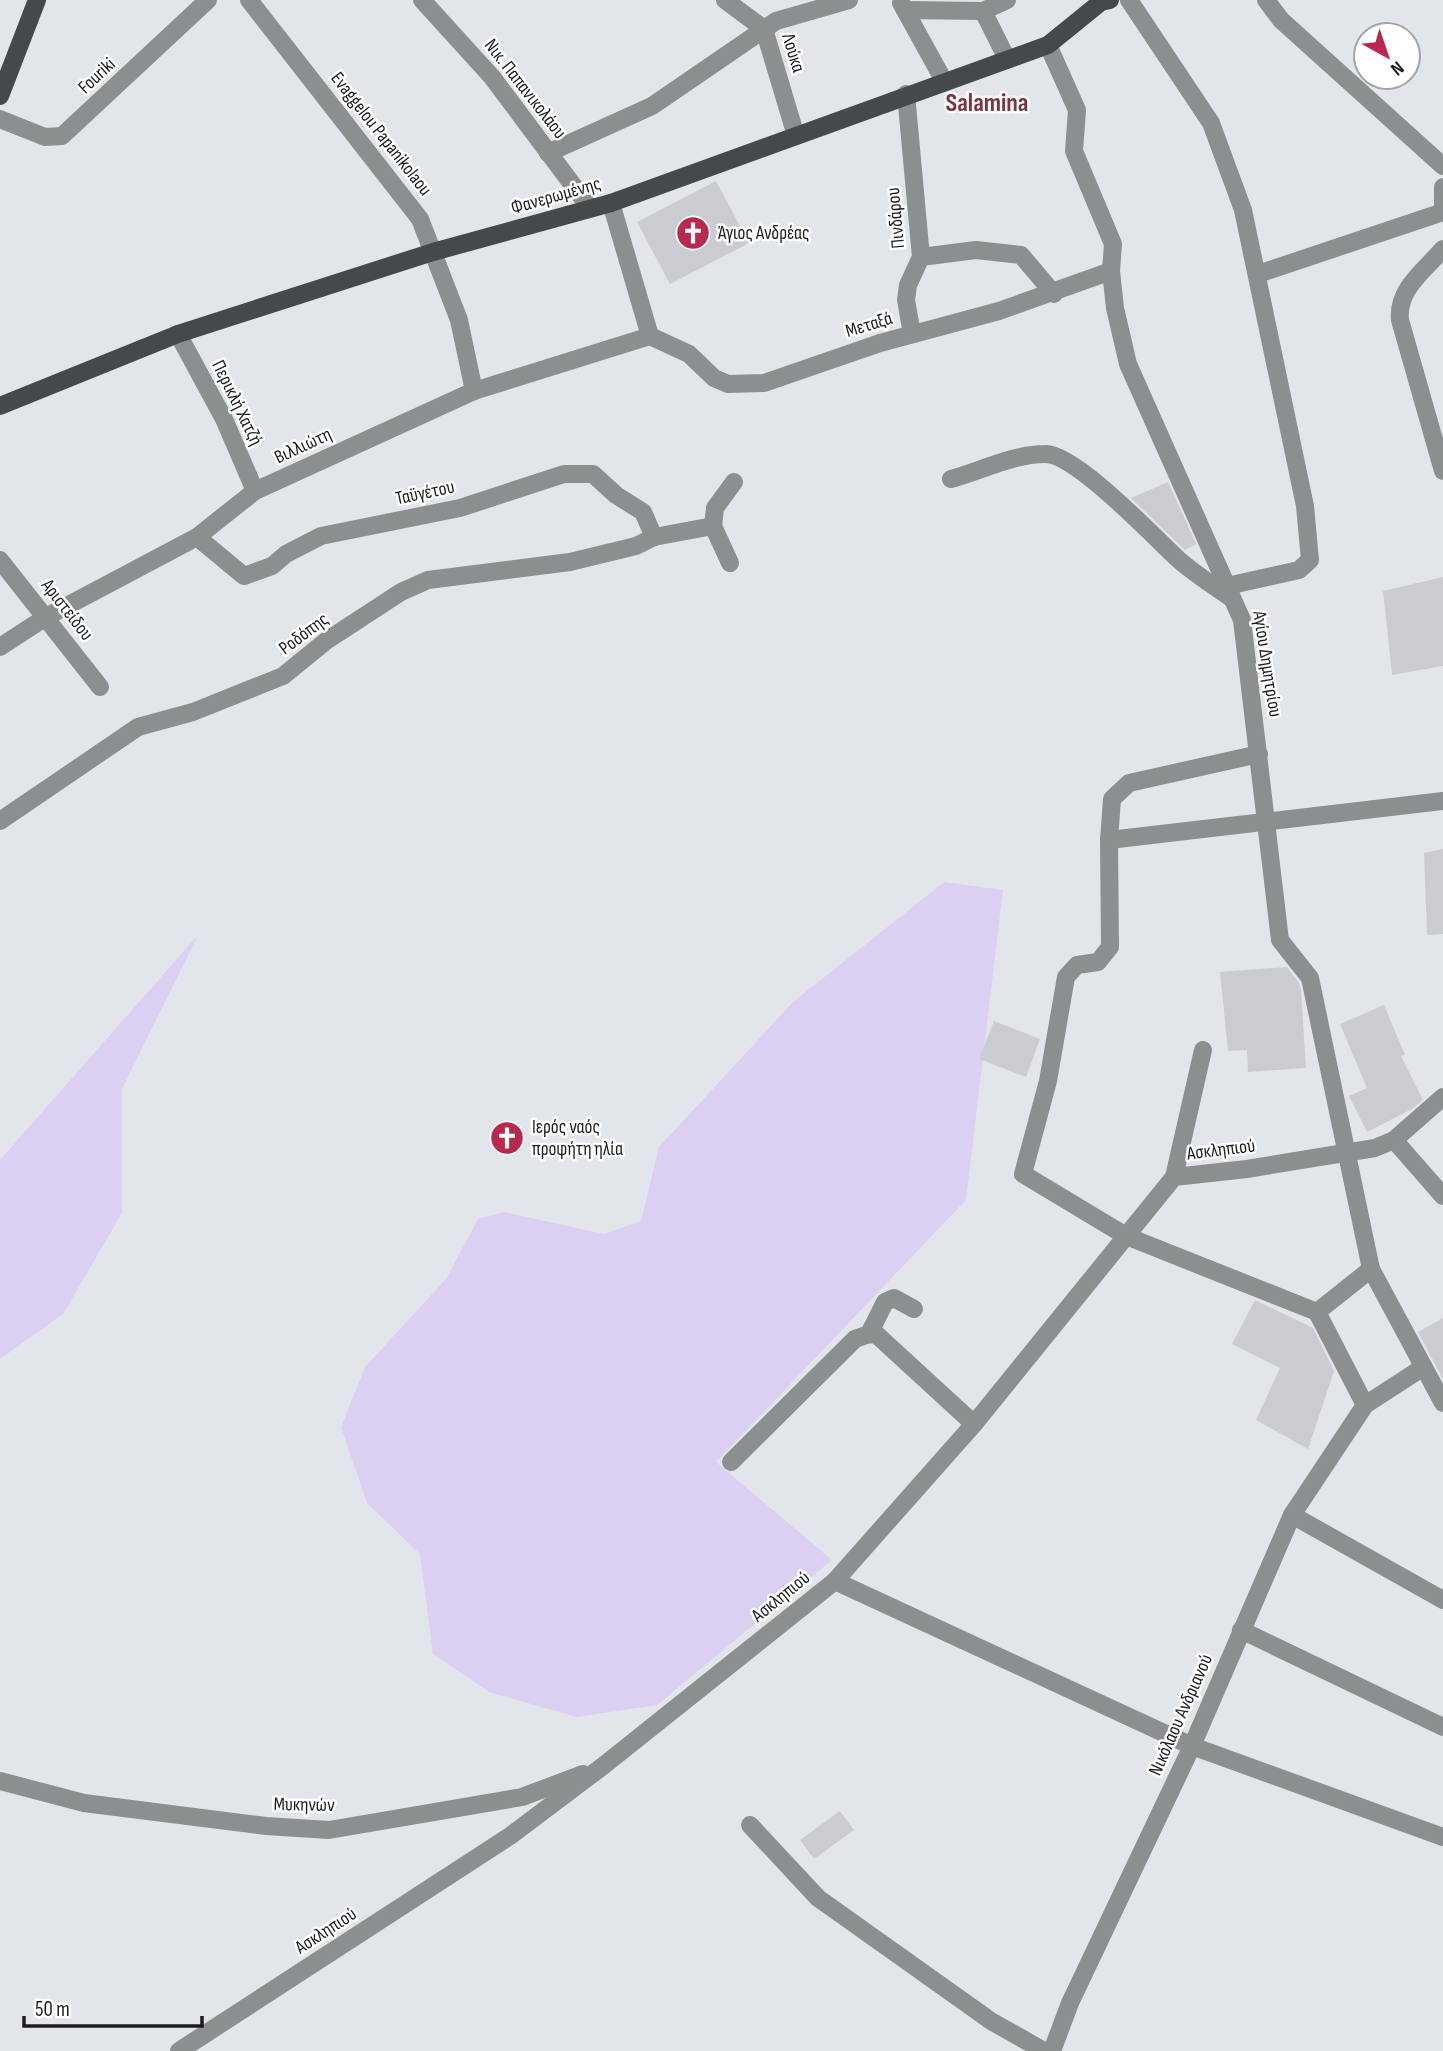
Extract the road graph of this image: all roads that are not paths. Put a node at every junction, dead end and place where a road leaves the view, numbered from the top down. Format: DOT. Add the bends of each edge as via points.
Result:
graph roads {
  1 [pos="37,0"];
  2 [pos="208,0"];
  3 [pos="249,0"];
  4 [pos="422,0"];
  5 [pos="725,0"];
  6 [pos="849,0"];
  7 [pos="1007,0"];
  8 [pos="1129,0"];
  9 [pos="1266,0"];
  10 [pos="1104,1"];
  11 [pos="902,5"];
  12 [pos="983,11"];
  13 [pos="764,29"];
  14 [pos="1048,45"];
  15 [pos="1007,59"];
  16 [pos="944,81"];
  17 [pos="906,94"];
  18 [pos="0,96"];
  19 [pos="0,119"];
  20 [pos="796,136"];
  21 [pos="548,153"];
  22 [pos="1443,166"];
  23 [pos="1443,187"];
  24 [pos="611,203"];
  25 [pos="590,208"];
  26 [pos="1443,212"];
  27 [pos="1443,249"];
  28 [pos="433,252"];
  29 [pos="921,257"];
  30 [pos="1111,271"];
  31 [pos="1258,274"];
  32 [pos="1054,293"];
  33 [pos="178,334"];
  34 [pos="912,334"];
  35 [pos="650,336"];
  36 [pos="474,391"];
  37 [pos="0,406"];
  38 [pos="1443,471"];
  39 [pos="951,480"];
  40 [pos="734,482"];
  41 [pos="255,491"];
  42 [pos="713,526"];
  43 [pos="197,537"];
  44 [pos="653,537"];
  45 [pos="0,560"];
  46 [pos="730,563"];
  47 [pos="1231,593"];
  48 [pos="46,617"];
  49 [pos="0,647"];
  50 [pos="100,687"];
  51 [pos="1259,754"];
  52 [pos="1443,801"];
  53 [pos="0,821"];
  54 [pos="1268,823"];
  55 [pos="1109,840"];
  56 [pos="1203,1050"];
  57 [pos="1443,1097"];
  58 [pos="1394,1140"];
  59 [pos="1348,1153"];
  60 [pos="1174,1177"];
  61 [pos="1443,1196"];
  62 [pos="1126,1236"];
  63 [pos="1371,1269"];
  64 [pos="914,1309"];
  65 [pos="1317,1311"];
  66 [pos="869,1334"];
  67 [pos="1422,1368"];
  68 [pos="1443,1403"];
  69 [pos="1365,1405"];
  70 [pos="974,1424"];
  71 [pos="731,1462"];
  72 [pos="1292,1515"];
  73 [pos="835,1581"];
  74 [pos="1443,1600"];
  75 [pos="1241,1630"];
  76 [pos="1443,1727"];
  77 [pos="1192,1746"];
  78 [pos="603,1766"];
  79 [pos="0,1781"];
  80 [pos="750,1825"];
  81 [pos="1443,1837"];
  82 [pos="179,2051"];
  83 [pos="1044,2051"];
  84 [pos="1052,2051"];
  1 -- 18 [label="main road"];
  2 -- 19 [label="street, Fouriki" via="62,136 45,137"];
  3 -- 28 [label="street, Evaggelou Papanikolaou" via="420,219"];
  4 -- 21 [label="street, Νικ. Παπανικολάου" via="492,77"];
  5 -- 13 [label="street, Λούκα"];
  6 -- 13 [label="street"];
  7 -- 12 [label="street"];
  8 -- 31 [label="street" via="1212,123 1243,210"];
  9 -- 22 [label="street" via="1281,20"];
  10 -- 14 [label="main road, Φανερωμένης"];
  11 -- 12 [label="street"];
  11 -- 16 [label="street"];
  12 -- 15 [label="street"];
  13 -- 20 [label="street, Λούκα"];
  13 -- 21 [label="street" via="652,106"];
  14 -- 15 [label="main road, Φανερωμένης"];
  14 -- 30 [label="street, Αγίου Δημητρίου" via="1077,110 1074,151 1114,244"];
  15 -- 16 [label="main road, Φανερωμένης"];
  16 -- 17 [label="main road, Φανερωμένης"];
  17 -- 20 [label="main road, Φανερωμένης"];
  17 -- 29 [label="street, Πινδάρου"];
  20 -- 24 [label="main road, Φανερωμένης"];
  21 -- 25 [label="street, Νικ. Παπανικολάου"];
  23 -- 26 [label="street"];
  24 -- 25 [label="main road, Φανερωμένης"];
  24 -- 35 [label="street"];
  25 -- 28 [label="main road, Φανερωμένης"];
  26 -- 31 [label="street"];
  27 -- 38 [label="street" via="1401,296 1399,320"];
  28 -- 33 [label="main road, Φανερωμένης"];
  28 -- 36 [label="street, Evaggelou Papanikolaou" via="459,320"];
  29 -- 32 [label="street" via="976,250 1021,255"];
  29 -- 34 [label="street, Πινδάρου" via="906,300"];
  30 -- 32 [label="street, Μεταξά"];
  30 -- 47 [label="street, Αγίου Δημητρίου" via="1128,363"];
  31 -- 47 [label="street" via="1305,506 1310,560 1299,570"];
  32 -- 34 [label="street, Μεταξά"];
  33 -- 37 [label="main road, Φανερωμένης"];
  33 -- 41 [label="street, Περικλή Χατζή" via="224,419"];
  34 -- 35 [label="street, Μεταξά" via="764,383 745,385 714,378 689,354"];
  35 -- 36 [label="street, Βιλλιώτη"];
  36 -- 41 [label="street, Βιλλιώτη"];
  39 -- 47 [label="street" via="1024,457 1046,453 1063,459 1179,560"];
  40 -- 42 [label="street" via="715,508"];
  41 -- 43 [label="street, Βιλλιώτη"];
  42 -- 44 [label="street, Ροδόπης"];
  42 -- 46 [label="street"];
  43 -- 44 [label="street, Ταϋγέτου" via="244,576 272,566 321,536 460,508 579,473 593,474 643,512"];
  43 -- 48 [label="street, Βιλλιώτη"];
  44 -- 53 [label="street, Ροδόπης" via="636,546 570,562 428,580 401,592 326,641 284,676 193,712 138,727"];
  45 -- 48 [label="street, Αριστείδου"];
  47 -- 51 [label="street, Αγίου Δημητρίου" via="1242,621"];
  48 -- 49 [label="street, Βιλλιώτη"];
  48 -- 50 [label="street, Αριστείδου"];
  51 -- 54 [label="street, Αγίου Δημητρίου"];
  51 -- 55 [label="street" via="1129,783 1112,799"];
  52 -- 54 [label="street"];
  54 -- 55 [label="street"];
  54 -- 59 [label="street, Αγίου Δημητρίου" via="1280,940 1310,978"];
  55 -- 62 [label="street" via="1110,947 1098,962 1076,965 1066,977 1048,1082 1023,1174"];
  56 -- 60 [label="street"];
  57 -- 58 [label="street"];
  58 -- 59 [label="street, Ασκληπιού"];
  58 -- 61 [label="street"];
  59 -- 60 [label="street, Ασκληπιού"];
  59 -- 63 [label="street, Αγίου Δημητρίου"];
  60 -- 62 [label="street, Ασκληπιού"];
  62 -- 65 [label="street"];
  62 -- 70 [label="street, Ασκληπιού"];
  63 -- 65 [label="street"];
  63 -- 67 [label="street, Αγίου Δημητρίου"];
  64 -- 66 [label="street" via="894,1298 885,1302"];
  65 -- 69 [label="street"];
  66 -- 70 [label="street" via="877,1335"];
  66 -- 71 [label="street" via="855,1339"];
  67 -- 68 [label="street"];
  67 -- 69 [label="street"];
  69 -- 72 [label="street, Νικόλαου Ανδριανού"];
  70 -- 73 [label="street, Ασκληπιού"];
  72 -- 74 [label="street"];
  72 -- 75 [label="street, Νικόλαου Ανδριανού"];
  73 -- 77 [label="street"];
  73 -- 78 [label="street, Ασκληπιού"];
  75 -- 76 [label="street"];
  75 -- 77 [label="street, Νικόλαου Ανδριανού"];
  77 -- 81 [label="street"];
  77 -- 84 [label="street, Νικόλαου Ανδριανού"];
  78 -- 79 [label="street, Μυκηνών" via="522,1797 329,1830 84,1803"];
  78 -- 82 [label="street, Ασκληπιού" via="510,1836"];
  80 -- 83 [label="street" via="818,1898 991,2021"];
}
